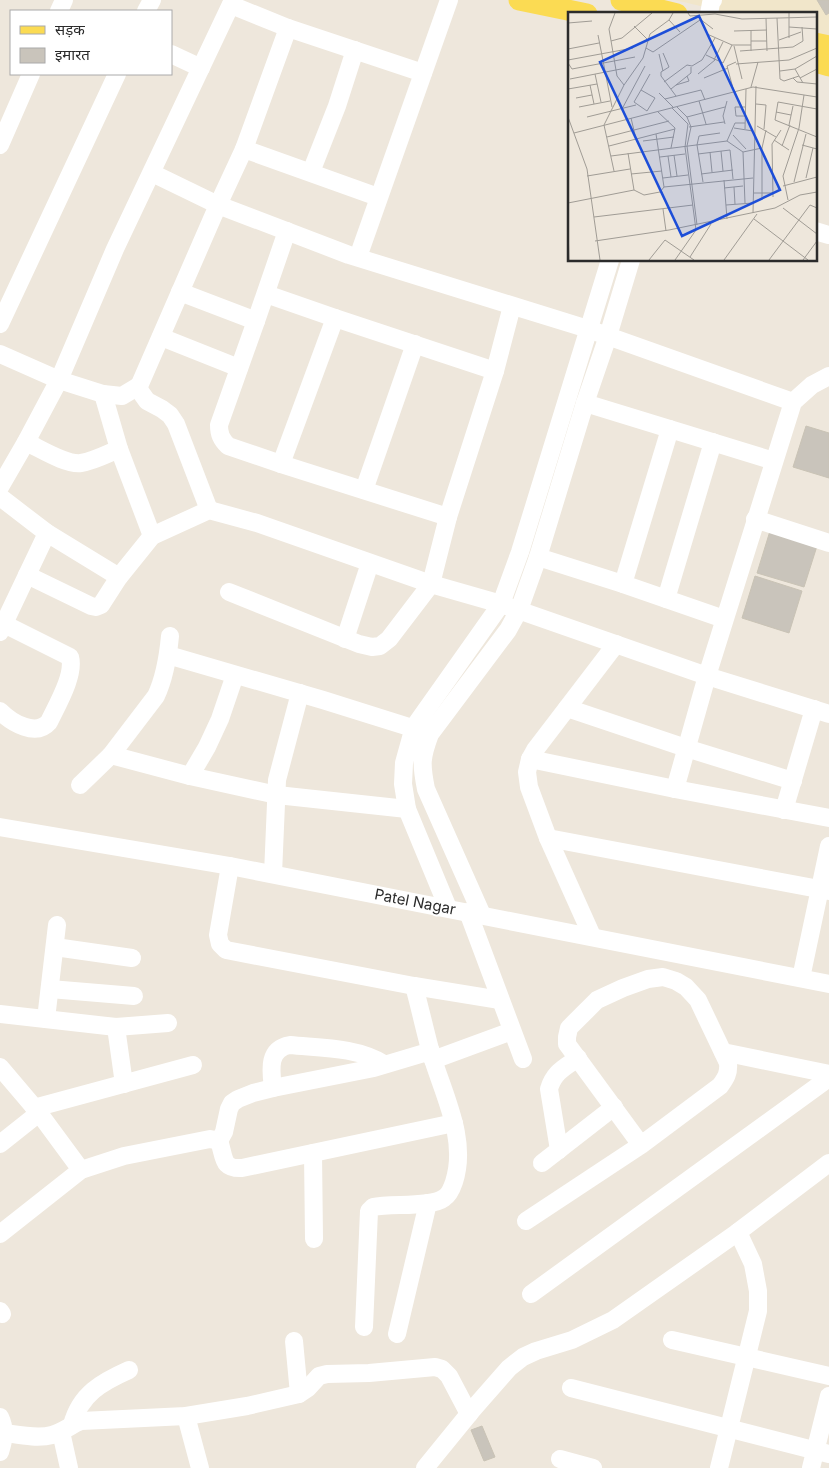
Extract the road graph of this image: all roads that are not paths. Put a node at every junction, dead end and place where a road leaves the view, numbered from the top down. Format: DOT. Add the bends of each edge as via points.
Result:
graph roads {
  1 [pos="449,0"];
  2 [pos="519,0"];
  3 [pos="620,0"];
  4 [pos="713,0"];
  5 [pos="232,3"];
  6 [pos="577,12"];
  7 [pos="669,12"];
  8 [pos="709,12"];
  9 [pos="288,28"];
  10 [pos="816,43"];
  11 [pos="829,46"];
  12 [pos="355,50"];
  13 [pos="172,54"];
  14 [pos="816,62"];
  15 [pos="829,66"];
  16 [pos="202,68"];
  17 [pos="423,73"];
  18 [pos="31,75"];
  19 [pos="117,75"];
  20 [pos="0,145"];
  21 [pos="244,148"];
  22 [pos="152,172"];
  23 [pos="311,172"];
  24 [pos="378,197"];
  25 [pos="218,206"];
  26 [pos="816,231"];
  27 [pos="287,232"];
  28 [pos="829,235"];
  29 [pos="358,257"];
  30 [pos="610,261"];
  31 [pos="631,261"];
  32 [pos="180,292"];
  33 [pos="266,294"];
  34 [pos="512,306"];
  35 [pos="335,318"];
  36 [pos="256,321"];
  37 [pos="0,324"];
  38 [pos="588,329"];
  39 [pos="608,336"];
  40 [pos="161,337"];
  41 [pos="415,344"];
  42 [pos="0,354"];
  43 [pos="239,368"];
  44 [pos="495,371"];
  45 [pos="829,376"];
  46 [pos="59,380"];
  47 [pos="137,387"];
  48 [pos="103,394"];
  49 [pos="585,402"];
  50 [pos="793,402"];
  51 [pos="670,429"];
  52 [pos="26,442"];
  53 [pos="714,442"];
  54 [pos="118,449"];
  55 [pos="774,461"];
  56 [pos="281,464"];
  57 [pos="0,487"];
  58 [pos="364,490"];
  59 [pos="0,496"];
  60 [pos="209,510"];
  61 [pos="448,518"];
  62 [pos="755,519"];
  63 [pos="47,533"];
  64 [pos="152,536"];
  65 [pos="829,543"];
  66 [pos="538,557"];
  67 [pos="370,563"];
  68 [pos="27,575"];
  69 [pos="119,577"];
  70 [pos="431,584"];
  71 [pos="623,584"];
  72 [pos="229,592"];
  73 [pos="666,599"];
  74 [pos="501,604"];
  75 [pos="519,610"];
  76 [pos="724,619"];
  77 [pos="2,628"];
  78 [pos="170,636"];
  79 [pos="345,639"];
  80 [pos="616,644"];
  81 [pos="168,655"];
  82 [pos="235,674"];
  83 [pos="707,676"];
  84 [pos="300,693"];
  85 [pos="566,708"];
  86 [pos="0,711"];
  87 [pos="822,712"];
  88 [pos="422,730"];
  89 [pos="686,748"];
  90 [pos="110,755"];
  91 [pos="530,759"];
  92 [pos="190,776"];
  93 [pos="793,781"];
  94 [pos="80,785"];
  95 [pos="675,789"];
  96 [pos="277,795"];
  97 [pos="408,809"];
  98 [pos="784,810"];
  99 [pos="829,818"];
  100 [pos="0,830"];
  101 [pos="548,838"];
  102 [pos="829,846"];
  103 [pos="230,866"];
  104 [pos="273,874"];
  105 [pos="825,890"];
  106 [pos="448,908"];
  107 [pos="475,913"];
  108 [pos="57,925"];
  109 [pos="592,936"];
  110 [pos="54,947"];
  111 [pos="672,952"];
  112 [pos="132,958"];
  113 [pos="801,978"];
  114 [pos="669,979"];
  115 [pos="829,984"];
  116 [pos="414,986"];
  117 [pos="50,988"];
  118 [pos="134,996"];
  119 [pos="500,1000"];
  120 [pos="0,1014"];
  121 [pos="46,1019"];
  122 [pos="168,1023"];
  123 [pos="116,1027"];
  124 [pos="512,1031"];
  125 [pos="723,1052"];
  126 [pos="432,1056"];
  127 [pos="578,1058"];
  128 [pos="523,1059"];
  129 [pos="384,1064"];
  130 [pos="193,1065"];
  131 [pos="0,1068"];
  132 [pos="829,1076"];
  133 [pos="124,1084"];
  134 [pos="273,1088"];
  135 [pos="614,1107"];
  136 [pos="36,1111"];
  137 [pos="454,1123"];
  138 [pos="219,1142"];
  139 [pos="0,1144"];
  140 [pos="641,1145"];
  141 [pos="559,1150"];
  142 [pos="313,1153"];
  143 [pos="542,1163"];
  144 [pos="829,1163"];
  145 [pos="81,1170"];
  146 [pos="428,1203"];
  147 [pos="526,1221"];
  148 [pos="738,1232"];
  149 [pos="0,1234"];
  150 [pos="314,1239"];
  151 [pos="531,1294"];
  152 [pos="364,1327"];
  153 [pos="398,1334"];
  154 [pos="672,1340"];
  155 [pos="294,1341"];
  156 [pos="747,1358"];
  157 [pos="128,1370"];
  158 [pos="829,1376"];
  159 [pos="571,1388"];
  160 [pos="299,1394"];
  161 [pos="829,1396"];
  162 [pos="469,1414"];
  163 [pos="186,1416"];
  164 [pos="2,1425"];
  165 [pos="66,1428"];
  166 [pos="729,1429"];
  167 [pos="0,1452"];
  168 [pos="818,1458"];
  169 [pos="560,1460"];
  170 [pos="430,1466"];
  171 [pos="69,1468"];
  172 [pos="200,1468"];
  173 [pos="593,1468"];
  174 [pos="719,1468"];
  1 -- 17 [label="street"];
  2 -- 6 [label="main road"];
  3 -- 7 [label="main road"];
  4 -- 8 [label="street"];
  5 -- 9 [label="street"];
  5 -- 16 [label="street"];
  9 -- 12 [label="street"];
  9 -- 21 [label="street"];
  10 -- 11 [label="main road"];
  12 -- 17 [label="street"];
  12 -- 23 [label="street"];
  13 -- 16 [label="street"];
  14 -- 15 [label="main road"];
  16 -- 22 [label="street"];
  17 -- 24 [label="street"];
  18 -- 20 [label="street"];
  19 -- 37 [label="street"];
  21 -- 23 [label="street"];
  21 -- 25 [label="street"];
  22 -- 25 [label="street"];
  22 -- 46 [label="street"];
  23 -- 24 [label="street"];
  24 -- 29 [label="street"];
  25 -- 27 [label="street"];
  25 -- 32 [label="street"];
  26 -- 28 [label="street"];
  27 -- 29 [label="street"];
  27 -- 33 [label="street"];
  29 -- 34 [label="street"];
  30 -- 38 [label="street"];
  31 -- 39 [label="street"];
  32 -- 36 [label="street"];
  32 -- 40 [label="street"];
  33 -- 35 [label="street"];
  33 -- 36 [label="street"];
  34 -- 38 [label="street"];
  34 -- 44 [label="street"];
  35 -- 41 [label="street"];
  35 -- 56 [label="street"];
  36 -- 43 [label="street"];
  38 -- 39 [label="street"];
  38 -- 74 [label="street"];
  39 -- 49 [label="street"];
  39 -- 50 [label="street"];
  40 -- 43 [label="street"];
  40 -- 47 [label="street"];
  41 -- 44 [label="street"];
  41 -- 58 [label="street"];
  42 -- 46 [label="street"];
  43 -- 56 [label="street" via="219,425 219,434 228,446"];
  44 -- 61 [label="street"];
  45 -- 50 [label="street" via="812,385"];
  46 -- 48 [label="street"];
  46 -- 52 [label="street"];
  47 -- 48 [label="street" via="122,396"];
  47 -- 60 [label="street" via="147,401 170,415 176,424"];
  48 -- 54 [label="street"];
  49 -- 51 [label="street"];
  49 -- 66 [label="street"];
  50 -- 55 [label="street"];
  51 -- 53 [label="street"];
  51 -- 71 [label="street"];
  52 -- 54 [label="street" via="57,457 79,463"];
  52 -- 57 [label="street"];
  53 -- 55 [label="street"];
  53 -- 73 [label="street"];
  54 -- 64 [label="street"];
  55 -- 62 [label="street"];
  56 -- 58 [label="street"];
  58 -- 61 [label="street"];
  59 -- 63 [label="street"];
  60 -- 64 [label="street"];
  60 -- 67 [label="street" via="257,523"];
  61 -- 70 [label="street"];
  62 -- 65 [label="street"];
  62 -- 76 [label="street"];
  63 -- 68 [label="street"];
  63 -- 69 [label="street"];
  64 -- 69 [label="street"];
  66 -- 71 [label="street"];
  66 -- 75 [label="street"];
  67 -- 70 [label="street"];
  67 -- 79 [label="street"];
  68 -- 69 [label="street" via="96,607 101,605"];
  68 -- 77 [label="street"];
  70 -- 74 [label="street"];
  70 -- 79 [label="street" via="389,639 380,646 372,647"];
  71 -- 73 [label="street"];
  72 -- 79 [label="street"];
  73 -- 76 [label="street"];
  74 -- 75 [label="street"];
  74 -- 88 [label="street"];
  75 -- 80 [label="street"];
  75 -- 88 [label="street" via="508,630"];
  76 -- 83 [label="street"];
  77 -- 86 [label="street" via="70,657 71,663 69,677 45,727 36,730 23,726"];
  78 -- 81 [label="street"];
  80 -- 83 [label="street"];
  80 -- 85 [label="street"];
  81 -- 82 [label="street"];
  81 -- 90 [label="street" via="156,696"];
  82 -- 84 [label="street"];
  82 -- 92 [label="street" via="220,719"];
  83 -- 87 [label="street"];
  83 -- 89 [label="street"];
  84 -- 88 [label="street"];
  84 -- 96 [label="street" via="277,780"];
  85 -- 89 [label="street"];
  85 -- 91 [label="street"];
  87 -- 93 [label="street"];
  88 -- 97 [label="street" via="404,763 403,784"];
  88 -- 107 [label="street" via="422,770 426,789"];
  89 -- 93 [label="street"];
  89 -- 95 [label="street"];
  90 -- 92 [label="street"];
  90 -- 94 [label="street"];
  91 -- 95 [label="street"];
  91 -- 101 [label="street" via="527,772 529,787"];
  92 -- 96 [label="street"];
  93 -- 98 [label="street"];
  95 -- 98 [label="street"];
  96 -- 97 [label="street"];
  96 -- 104 [label="street"];
  97 -- 106 [label="street"];
  98 -- 99 [label="street"];
  100 -- 103 [label="street, Patel Nagar"];
  101 -- 105 [label="street"];
  101 -- 109 [label="street"];
  102 -- 105 [label="street"];
  103 -- 104 [label="street, Patel Nagar"];
  103 -- 116 [label="street" via="218,934 220,944 226,950"];
  104 -- 106 [label="street, Patel Nagar"];
  105 -- 113 [label="street"];
  106 -- 107 [label="street, Patel Nagar"];
  107 -- 109 [label="street, Patel Nagar"];
  107 -- 119 [label="street"];
  108 -- 110 [label="street"];
  109 -- 111 [label="street, Patel Nagar"];
  110 -- 112 [label="street"];
  110 -- 117 [label="street"];
  111 -- 113 [label="street, Patel Nagar"];
  111 -- 114 [label="street"];
  113 -- 115 [label="street, Patel Nagar"];
  114 -- 125 [label="street" via="686,988 698,1000"];
  114 -- 127 [label="street" via="648,979 597,1000 569,1028 566,1036"];
  116 -- 119 [label="street"];
  116 -- 126 [label="street"];
  117 -- 118 [label="street"];
  117 -- 121 [label="street"];
  119 -- 124 [label="street"];
  120 -- 121 [label="street"];
  121 -- 123 [label="street"];
  122 -- 123 [label="street"];
  123 -- 133 [label="street"];
  124 -- 126 [label="street"];
  124 -- 128 [label="street"];
  125 -- 132 [label="street"];
  125 -- 140 [label="street" via="729,1071 720,1086"];
  126 -- 129 [label="street"];
  126 -- 137 [label="street"];
  127 -- 135 [label="street"];
  127 -- 141 [label="street" via="557,1073 548,1089"];
  129 -- 134 [label="street"];
  129 -- 134 [label="street" via="344,1050 283,1046 273,1056"];
  130 -- 133 [label="street"];
  131 -- 136 [label="street"];
  132 -- 151 [label="street"];
  133 -- 136 [label="street"];
  134 -- 138 [label="street" via="232,1103"];
  135 -- 140 [label="street"];
  135 -- 141 [label="street"];
  136 -- 139 [label="street"];
  136 -- 145 [label="street"];
  137 -- 142 [label="street"];
  137 -- 146 [label="street" via="457,1172 445,1198"];
  138 -- 142 [label="street" via="224,1161 233,1168"];
  138 -- 145 [label="street" via="210,1139 133,1154"];
  140 -- 147 [label="street"];
  141 -- 143 [label="street"];
  142 -- 150 [label="street"];
  144 -- 148 [label="street"];
  145 -- 149 [label="street"];
  146 -- 152 [label="street" via="380,1205 369,1211"];
  146 -- 153 [label="street"];
  148 -- 156 [label="street" via="753,1264 758,1290 758,1311"];
  148 -- 162 [label="street" via="613,1320 572,1340 523,1357"];
  154 -- 156 [label="street"];
  155 -- 160 [label="street"];
  156 -- 158 [label="street"];
  156 -- 166 [label="street"];
  157 -- 165 [label="street" via="96,1387"];
  159 -- 166 [label="street"];
  160 -- 162 [label="street" via="319,1376 327,1374 435,1367 449,1376"];
  160 -- 163 [label="street"];
  161 -- 168 [label="street"];
  162 -- 170 [label="street"];
  163 -- 165 [label="street" via="101,1419 81,1421"];
  163 -- 172 [label="street"];
  164 -- 165 [label="street" via="37,1437 51,1436"];
  164 -- 167 [label="street"];
  165 -- 171 [label="street"];
  166 -- 168 [label="street"];
  166 -- 174 [label="street"];
  169 -- 173 [label="street"];
}
